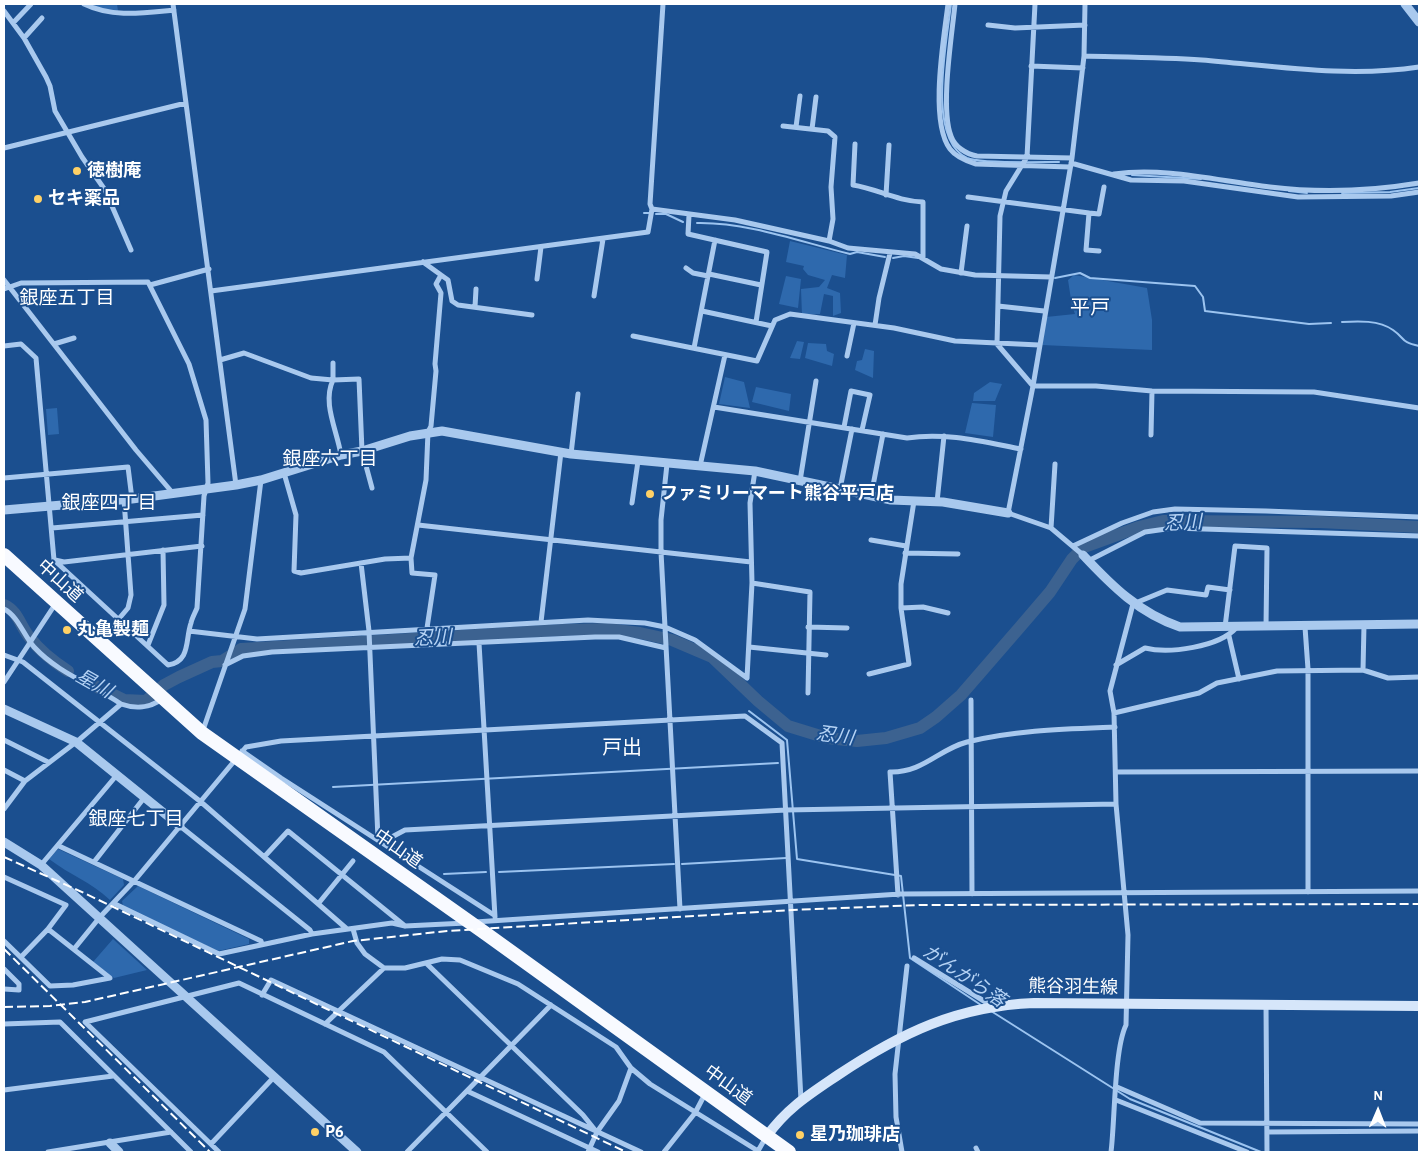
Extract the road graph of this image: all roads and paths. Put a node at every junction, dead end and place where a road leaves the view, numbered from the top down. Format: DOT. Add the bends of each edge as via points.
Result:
graph roads {
  1 [pos="32,4"];
  2 [pos="84,4"];
  3 [pos="662,4"];
  4 [pos="948,4"];
  5 [pos="955,4"];
  6 [pos="1035,4"];
  7 [pos="1085,4"];
  8 [pos="1405,4"];
  9 [pos="174,7"];
  10 [pos="4,11"];
  11 [pos="42,18"];
  12 [pos="13,22"];
  13 [pos="1419,22"];
  14 [pos="988,25"];
  15 [pos="1085,25"];
  16 [pos="1034,28"];
  17 [pos="24,38"];
  18 [pos="1084,56"];
  19 [pos="1031,66"];
  20 [pos="1419,67"];
  21 [pos="1083,68"];
  22 [pos="800,96"];
  23 [pos="816,97"];
  24 [pos="186,103"];
  25 [pos="783,126"];
  26 [pos="796,127"];
  27 [pos="812,129"];
  28 [pos="67,132"];
  29 [pos="855,144"];
  30 [pos="889,145"];
  31 [pos="4,148"];
  32 [pos="1027,157"];
  33 [pos="1071,163"];
  34 [pos="1021,166"];
  35 [pos="1111,174"];
  36 [pos="1419,184"];
  37 [pos="1104,187"];
  38 [pos="1419,192"];
  39 [pos="1298,193"];
  40 [pos="886,196"];
  41 [pos="968,198"];
  42 [pos="1003,203"];
  43 [pos="652,209"];
  44 [pos="1062,210"];
  45 [pos="1089,213"];
  46 [pos="689,215"];
  47 [pos="967,226"];
  48 [pos="603,239"];
  49 [pos="715,240"];
  50 [pos="829,241"];
  51 [pos="541,247"];
  52 [pos="131,250"];
  53 [pos="1099,251"];
  54 [pos="890,253"];
  55 [pos="923,258"];
  56 [pos="422,262"];
  57 [pos="686,268"];
  58 [pos="209,269"];
  59 [pos="961,273"];
  60 [pos="441,275"];
  61 [pos="709,275"];
  62 [pos="998,277"];
  63 [pos="1051,277"];
  64 [pos="537,279"];
  65 [pos="4,280"];
  66 [pos="150,285"];
  67 [pos="761,285"];
  68 [pos="6,288"];
  69 [pos="476,289"];
  70 [pos="211,290"];
  71 [pos="594,296"];
  72 [pos="998,306"];
  73 [pos="475,307"];
  74 [pos="702,310"];
  75 [pos="1044,310"];
  76 [pos="532,315"];
  77 [pos="756,322"];
  78 [pos="854,322"];
  79 [pos="875,325"];
  80 [pos="772,326"];
  81 [pos="633,336"];
  82 [pos="74,338"];
  83 [pos="54,344"];
  84 [pos="997,344"];
  85 [pos="1039,345"];
  86 [pos="4,346"];
  87 [pos="694,348"];
  88 [pos="725,355"];
  89 [pos="847,356"];
  90 [pos="220,360"];
  91 [pos="333,363"];
  92 [pos="333,380"];
  93 [pos="816,381"];
  94 [pos="1033,386"];
  95 [pos="1152,391"];
  96 [pos="578,394"];
  97 [pos="714,407"];
  98 [pos="1419,408"];
  99 [pos="810,421"];
  100 [pos="844,427"];
  101 [pos="852,428"];
  102 [pos="862,430"];
  103 [pos="428,432"];
  104 [pos="883,434"];
  105 [pos="1151,435"];
  106 [pos="944,436"];
  107 [pos="1021,449"];
  108 [pos="362,451"];
  109 [pos="561,452"];
  110 [pos="341,454"];
  111 [pos="571,454"];
  112 [pos="638,461"];
  113 [pos="666,464"];
  114 [pos="1054,464"];
  115 [pos="700,466"];
  116 [pos="755,471"];
  117 [pos="48,474"];
  118 [pos="284,474"];
  119 [pos="4,478"];
  120 [pos="261,480"];
  121 [pos="800,481"];
  122 [pos="236,485"];
  123 [pos="372,488"];
  124 [pos="206,490"];
  125 [pos="840,490"];
  126 [pos="172,494"];
  127 [pos="871,496"];
  128 [pos="128,499"];
  129 [pos="914,501"];
  130 [pos="937,502"];
  131 [pos="632,503"];
  132 [pos="50,507"];
  133 [pos="4,510"];
  134 [pos="1008,513"];
  135 [pos="203,514"];
  136 [pos="1419,517"];
  137 [pos="126,522"];
  138 [pos="418,526"];
  139 [pos="52,528"];
  140 [pos="1051,528"];
  141 [pos="1419,536"];
  142 [pos="550,540"];
  143 [pos="870,540"];
  144 [pos="202,546"];
  145 [pos="906,546"];
  146 [pos="1074,547"];
  147 [pos="163,550"];
  148 [pos="662,552"];
  149 [pos="128,553"];
  150 [pos="905,553"];
  151 [pos="958,554"];
  152 [pos="4,555"];
  153 [pos="411,558"];
  154 [pos="1085,558"];
  155 [pos="54,560"];
  156 [pos="751,562"];
  157 [pos="361,563"];
  158 [pos="752,584"];
  159 [pos="1230,590"];
  160 [pos="56,602"];
  161 [pos="1133,604"];
  162 [pos="901,608"];
  163 [pos="4,609"];
  164 [pos="948,613"];
  165 [pos="119,620"];
  166 [pos="541,622"];
  167 [pos="1419,624"];
  168 [pos="1364,625"];
  169 [pos="808,627"];
  170 [pos="1305,627"];
  171 [pos="427,628"];
  172 [pos="847,628"];
  173 [pos="1266,628"];
  174 [pos="665,629"];
  175 [pos="189,631"];
  176 [pos="1227,632"];
  177 [pos="369,633"];
  178 [pos="237,636"];
  179 [pos="31,639"];
  180 [pos="479,642"];
  181 [pos="99,643"];
  182 [pos="148,645"];
  183 [pos="666,646"];
  184 [pos="749,647"];
  185 [pos="369,648"];
  186 [pos="808,653"];
  187 [pos="4,655"];
  188 [pos="826,655"];
  189 [pos="18,659"];
  190 [pos="226,662"];
  191 [pos="1116,666"];
  192 [pos="1308,669"];
  193 [pos="1363,670"];
  194 [pos="869,674"];
  195 [pos="1419,677"];
  196 [pos="1239,679"];
  197 [pos="4,682"];
  198 [pos="808,693"];
  199 [pos="164,700"];
  200 [pos="970,700"];
  201 [pos="121,704"];
  202 [pos="4,709"];
  203 [pos="1114,713"];
  204 [pos="670,721"];
  205 [pos="99,723"];
  206 [pos="1115,726"];
  207 [pos="484,730"];
  208 [pos="202,733"];
  209 [pos="374,736"];
  210 [pos="4,740"];
  211 [pos="76,742"];
  212 [pos="971,742"];
  213 [pos="239,755"];
  214 [pos="48,762"];
  215 [pos="4,770"];
  216 [pos="1308,771"];
  217 [pos="1419,771"];
  218 [pos="1116,772"];
  219 [pos="116,776"];
  220 [pos="26,781"];
  221 [pos="144,798"];
  222 [pos="201,802"];
  223 [pos="1116,804"];
  224 [pos="971,807"];
  225 [pos="892,808"];
  226 [pos="4,809"];
  227 [pos="787,810"];
  228 [pos="675,815"];
  229 [pos="490,825"];
  230 [pos="180,826"];
  231 [pos="378,839"];
  232 [pos="4,842"];
  233 [pos="385,844"];
  234 [pos="59,846"];
  235 [pos="264,857"];
  236 [pos="353,861"];
  237 [pos="94,862"];
  238 [pos="41,865"];
  239 [pos="342,874"];
  240 [pos="4,877"];
  241 [pos="135,880"];
  242 [pos="1308,892"];
  243 [pos="1419,892"];
  244 [pos="1124,893"];
  245 [pos="901,894"];
  246 [pos="972,894"];
  247 [pos="791,902"];
  248 [pos="113,903"];
  249 [pos="318,904"];
  250 [pos="680,909"];
  251 [pos="100,917"];
  252 [pos="495,918"];
  253 [pos="405,926"];
  254 [pos="48,929"];
  255 [pos="350,929"];
  256 [pos="312,934"];
  257 [pos="4,940"];
  258 [pos="262,944"];
  259 [pos="74,949"];
  260 [pos="20,957"];
  261 [pos="914,958"];
  262 [pos="427,964"];
  263 [pos="907,966"];
  264 [pos="4,968"];
  265 [pos="384,968"];
  266 [pos="4,989"];
  267 [pos="262,995"];
  268 [pos="188,997"];
  269 [pos="1127,1004"];
  270 [pos="1266,1004"];
  271 [pos="552,1005"];
  272 [pos="992,1006"];
  273 [pos="1419,1006"];
  274 [pos="339,1011"];
  275 [pos="4,1024"];
  276 [pos="325,1024"];
  277 [pos="900,1037"];
  278 [pos="511,1046"];
  279 [pos="631,1068"];
  280 [pos="113,1076"];
  281 [pos="275,1076"];
  282 [pos="482,1076"];
  283 [pos="1117,1087"];
  284 [pos="4,1090"];
  285 [pos="467,1091"];
  286 [pos="706,1093"];
  287 [pos="1116,1097"];
  288 [pos="801,1100"];
  289 [pos="446,1112"];
  290 [pos="695,1113"];
  291 [pos="1200,1123"];
  292 [pos="1266,1124"];
  293 [pos="1419,1124"];
  294 [pos="1419,1131"];
  295 [pos="171,1132"];
  296 [pos="597,1132"];
  297 [pos="1197,1132"];
  298 [pos="1266,1132"];
  299 [pos="767,1136"];
  300 [pos="110,1142"];
  301 [pos="211,1144"];
  302 [pos="589,1150"];
  303 [pos="188,1151"];
  304 [pos="1267,1151"];
  305 [pos="48,1152"];
  306 [pos="120,1152"];
  307 [pos="219,1152"];
  308 [pos="357,1152"];
  309 [pos="407,1152"];
  310 [pos="487,1152"];
  311 [pos="598,1152"];
  312 [pos="641,1152"];
  313 [pos="664,1152"];
  314 [pos="789,1152"];
  315 [pos="902,1152"];
  316 [pos="1111,1152"];
  317 [pos="1247,1152"];
  1 -- 12 [label="street"];
  2 -- 9 [label="street" via="98,11 126,14"];
  3 -- 43 [label="street"];
  4 -- 34 [label="street" via="939,83 942,129 947,144 957,156 976,164"];
  5 -- 32 [label="street" via="947,83 951,137 968,154"];
  6 -- 16 [label="street"];
  7 -- 15 [label="street"];
  8 -- 13 [label="street"];
  9 -- 24 [label="street"];
  10 -- 12 [label="street"];
  11 -- 17 [label="street"];
  12 -- 17 [label="street"];
  14 -- 16 [label="street"];
  15 -- 16 [label="street"];
  15 -- 18 [label="street"];
  16 -- 19 [label="street"];
  17 -- 28 [label="street" via="50,86 55,111"];
  18 -- 20 [label="street" via="1201,60 1368,73"];
  18 -- 21 [label="street"];
  19 -- 21 [label="street"];
  19 -- 32 [label="street"];
  21 -- 33 [label="street"];
  22 -- 26 [label="street"];
  23 -- 27 [label="street"];
  24 -- 28 [label="street"];
  24 -- 58 [label="street"];
  25 -- 26 [label="street"];
  26 -- 27 [label="street"];
  27 -- 50 [label="street" via="828,131 835,137 831,186 833,219"];
  28 -- 31 [label="street"];
  28 -- 52 [label="street" via="105,190"];
  29 -- 40 [label="street" via="853,185 868,187"];
  30 -- 40 [label="street"];
  32 -- 33 [label="street"];
  32 -- 34 [label="street"];
  33 -- 34 [label="street"];
  33 -- 35 [label="street"];
  33 -- 44 [label="street"];
  34 -- 42 [label="street" via="1006,191"];
  35 -- 39 [label="street" via="1131,180 1190,182"];
  35 -- 39 [label="street" via="1184,174"];
  36 -- 39 [label="street"];
  37 -- 45 [label="street" via="1099,214"];
  38 -- 39 [label="street" via="1391,196"];
  40 -- 55 [label="street" via="923,202"];
  41 -- 42 [label="street"];
  42 -- 44 [label="street"];
  42 -- 62 [label="street"];
  43 -- 46 [label="street"];
  43 -- 48 [label="street" via="648,232"];
  44 -- 45 [label="street"];
  44 -- 63 [label="street"];
  45 -- 53 [label="street" via="1086,250"];
  46 -- 49 [label="street" via="688,234"];
  46 -- 50 [label="street" via="735,220"];
  47 -- 59 [label="street"];
  48 -- 51 [label="street"];
  48 -- 71 [label="street"];
  49 -- 61 [label="street"];
  49 -- 67 [label="street" via="766,252"];
  50 -- 54 [label="street" via="848,248"];
  51 -- 56 [label="street"];
  51 -- 64 [label="street"];
  54 -- 55 [label="street" via="915,254"];
  54 -- 79 [label="street"];
  55 -- 59 [label="street" via="941,269"];
  56 -- 60 [label="street"];
  56 -- 70 [label="street"];
  57 -- 61 [label="street" via="693,273"];
  58 -- 66 [label="street"];
  58 -- 70 [label="street"];
  59 -- 62 [label="street"];
  60 -- 73 [label="street" via="448,280 452,302"];
  60 -- 103 [label="street" via="436,284 441,293 439,334"];
  61 -- 67 [label="street"];
  61 -- 74 [label="street"];
  62 -- 63 [label="street"];
  62 -- 72 [label="street"];
  63 -- 75 [label="street"];
  65 -- 68 [label="street"];
  66 -- 68 [label="street" via="145,281 21,284"];
  66 -- 124 [label="street" via="189,364 206,420"];
  67 -- 77 [label="street"];
  68 -- 83 [label="street"];
  69 -- 73 [label="street"];
  70 -- 90 [label="street"];
  72 -- 75 [label="street"];
  72 -- 84 [label="street"];
  73 -- 76 [label="street"];
  74 -- 77 [label="street"];
  74 -- 87 [label="street"];
  75 -- 85 [label="street"];
  77 -- 80 [label="street"];
  78 -- 79 [label="street"];
  78 -- 80 [label="street" via="790,314 775,320"];
  78 -- 89 [label="street"];
  79 -- 84 [label="street" via="955,341"];
  80 -- 88 [label="street" via="758,361"];
  81 -- 87 [label="street"];
  82 -- 83 [label="street"];
  83 -- 126 [label="street"];
  84 -- 85 [label="street"];
  84 -- 94 [label="street"];
  85 -- 94 [label="street"];
  86 -- 117 [label="street" via="21,344 36,358"];
  87 -- 88 [label="street"];
  88 -- 97 [label="street"];
  90 -- 92 [label="street" via="244,353 311,378"];
  90 -- 122 [label="street"];
  91 -- 92 [label="street"];
  92 -- 108 [label="street" via="359,379"];
  92 -- 110 [label="street" via="328,405"];
  93 -- 99 [label="street"];
  94 -- 95 [label="street" via="1096,386"];
  94 -- 107 [label="street"];
  95 -- 98 [label="street" via="1314,392"];
  95 -- 105 [label="street"];
  96 -- 111 [label="street"];
  97 -- 99 [label="street"];
  97 -- 115 [label="street"];
  99 -- 100 [label="street"];
  99 -- 121 [label="street"];
  100 -- 101 [label="street"];
  100 -- 102 [label="street" via="850,391 870,395"];
  101 -- 102 [label="street"];
  101 -- 125 [label="street"];
  102 -- 104 [label="street"];
  103 -- 108 [label="street"];
  103 -- 109 [label="street" via="462,434"];
  103 -- 138 [label="street" via="426,480"];
  104 -- 106 [label="street" via="908,438"];
  104 -- 127 [label="street"];
  106 -- 107 [label="street"];
  106 -- 130 [label="street"];
  107 -- 134 [label="street"];
  108 -- 110 [label="street"];
  108 -- 123 [label="street"];
  109 -- 111 [label="street"];
  109 -- 142 [label="street"];
  110 -- 118 [label="street"];
  111 -- 112 [label="street"];
  112 -- 113 [label="street"];
  112 -- 131 [label="street"];
  113 -- 115 [label="street"];
  113 -- 148 [label="street"];
  114 -- 140 [label="street"];
  115 -- 116 [label="street"];
  116 -- 121 [label="street"];
  116 -- 156 [label="street" via="750,503"];
  117 -- 119 [label="street"];
  117 -- 128 [label="street" via="128,468"];
  117 -- 132 [label="street"];
  118 -- 120 [label="street"];
  118 -- 157 [label="street" via="296,514 294,572"];
  120 -- 122 [label="street"];
  120 -- 178 [label="street" via="248,591"];
  121 -- 125 [label="street"];
  122 -- 124 [label="street"];
  124 -- 126 [label="street"];
  124 -- 135 [label="street"];
  125 -- 127 [label="street"];
  126 -- 128 [label="street"];
  127 -- 129 [label="street"];
  128 -- 132 [label="street"];
  128 -- 137 [label="street"];
  129 -- 130 [label="street"];
  129 -- 145 [label="street"];
  130 -- 134 [label="street"];
  132 -- 133 [label="street"];
  132 -- 139 [label="street"];
  134 -- 140 [label="street"];
  135 -- 137 [label="street"];
  135 -- 144 [label="street"];
  136 -- 146 [label="street" via="1266,510 1175,510 1153,512 1122,523"];
  137 -- 139 [label="street"];
  137 -- 149 [label="street"];
  138 -- 142 [label="street"];
  138 -- 153 [label="street"];
  139 -- 155 [label="street"];
  140 -- 146 [label="street"];
  141 -- 154 [label="street" via="1173,528 1145,532"];
  142 -- 148 [label="street"];
  142 -- 166 [label="street"];
  143 -- 145 [label="street"];
  144 -- 147 [label="street"];
  144 -- 175 [label="street" via="197,608"];
  145 -- 150 [label="street"];
  146 -- 154 [label="street"];
  147 -- 149 [label="street"];
  147 -- 182 [label="street" via="164,605"];
  148 -- 156 [label="street"];
  148 -- 174 [label="street"];
  149 -- 155 [label="street" via="64,562"];
  149 -- 165 [label="street" via="131,595 128,608"];
  150 -- 151 [label="street"];
  150 -- 162 [label="street"];
  152 -- 160 [label="highway, 中山道"];
  153 -- 157 [label="street"];
  153 -- 171 [label="street" via="412,573 434,575"];
  154 -- 161 [label="street"];
  155 -- 165 [label="street"];
  156 -- 158 [label="street"];
  157 -- 177 [label="street"];
  158 -- 169 [label="street" via="810,592"];
  158 -- 184 [label="street"];
  159 -- 161 [label="street" via="1208,587 1206,595 1167,590"];
  159 -- 173 [label="street" via="1235,546 1267,548"];
  159 -- 176 [label="street"];
  160 -- 179 [label="street"];
  160 -- 181 [label="highway, 中山道"];
  161 -- 176 [label="street" via="1158,620 1180,628"];
  161 -- 191 [label="street"];
  162 -- 164 [label="street"];
  162 -- 194 [label="street" via="909,664"];
  163 -- 179 [label="street"];
  165 -- 181 [label="street"];
  165 -- 182 [label="street"];
  166 -- 171 [label="street"];
  166 -- 174 [label="street" via="614,620"];
  167 -- 168 [label="street"];
  168 -- 170 [label="street"];
  168 -- 193 [label="street"];
  169 -- 172 [label="street"];
  169 -- 186 [label="street"];
  170 -- 173 [label="street"];
  170 -- 192 [label="street"];
  171 -- 177 [label="street"];
  173 -- 176 [label="street" via="1236,628"];
  174 -- 183 [label="street"];
  174 -- 184 [label="street" via="695,640 747,678"];
  175 -- 178 [label="street"];
  175 -- 182 [label="street" via="186,652 176,663 168,665"];
  176 -- 191 [label="street" via="1185,648 1160,651 1145,648"];
  176 -- 196 [label="street"];
  177 -- 178 [label="street" via="257,639"];
  177 -- 185 [label="street"];
  178 -- 190 [label="street"];
  179 -- 189 [label="street"];
  179 -- 201 [label="street" via="45,658 66,674"];
  180 -- 183 [label="street" via="611,637"];
  180 -- 185 [label="street"];
  180 -- 207 [label="street"];
  181 -- 199 [label="highway, 中山道"];
  183 -- 204 [label="street"];
  184 -- 186 [label="street"];
  185 -- 190 [label="street" via="272,652"];
  185 -- 209 [label="street"];
  186 -- 188 [label="street"];
  186 -- 198 [label="street"];
  187 -- 189 [label="street"];
  189 -- 197 [label="street"];
  189 -- 205 [label="street"];
  190 -- 208 [label="street"];
  191 -- 203 [label="street" via="1110,691"];
  192 -- 193 [label="street"];
  192 -- 196 [label="street"];
  192 -- 216 [label="street"];
  193 -- 195 [label="street" via="1388,678"];
  196 -- 203 [label="street" via="1217,683 1199,693"];
  199 -- 201 [label="street" via="150,707"];
  199 -- 208 [label="highway, 中山道"];
  200 -- 212 [label="street"];
  201 -- 205 [label="street"];
  202 -- 211 [label="street"];
  203 -- 206 [label="street"];
  204 -- 207 [label="street"];
  204 -- 227 [label="street" via="745,716 782,743"];
  204 -- 228 [label="street"];
  205 -- 211 [label="street"];
  205 -- 222 [label="street"];
  206 -- 212 [label="street" via="1028,730"];
  206 -- 218 [label="street"];
  207 -- 209 [label="street"];
  207 -- 229 [label="street"];
  208 -- 213 [label="highway, 中山道"];
  209 -- 213 [label="street" via="264,743 246,747"];
  209 -- 231 [label="street"];
  210 -- 214 [label="street"];
  211 -- 214 [label="street"];
  211 -- 219 [label="street"];
  212 -- 224 [label="street"];
  212 -- 225 [label="street" via="914,770 890,772"];
  213 -- 222 [label="street"];
  213 -- 231 [label="street"];
  213 -- 286 [label="highway, 中山道"];
  214 -- 220 [label="street"];
  215 -- 220 [label="street"];
  216 -- 217 [label="street"];
  216 -- 218 [label="street"];
  216 -- 242 [label="street"];
  218 -- 223 [label="street"];
  219 -- 221 [label="street"];
  219 -- 234 [label="street"];
  220 -- 226 [label="street"];
  221 -- 230 [label="street"];
  221 -- 237 [label="street"];
  222 -- 230 [label="street"];
  222 -- 235 [label="street"];
  223 -- 224 [label="street"];
  223 -- 244 [label="street"];
  224 -- 225 [label="street"];
  224 -- 246 [label="street"];
  225 -- 227 [label="street"];
  225 -- 245 [label="street" via="896,871"];
  227 -- 228 [label="street"];
  227 -- 247 [label="street"];
  228 -- 229 [label="street"];
  228 -- 250 [label="street"];
  229 -- 233 [label="street" via="405,830"];
  229 -- 252 [label="street"];
  230 -- 241 [label="street"];
  230 -- 256 [label="street"];
  231 -- 233 [label="street"];
  232 -- 238 [label="street"];
  233 -- 252 [label="street"];
  234 -- 237 [label="street"];
  234 -- 238 [label="street"];
  235 -- 239 [label="street" via="288,831"];
  235 -- 249 [label="street"];
  236 -- 239 [label="street"];
  237 -- 241 [label="street"];
  238 -- 251 [label="street"];
  239 -- 249 [label="street"];
  239 -- 253 [label="street"];
  240 -- 254 [label="street" via="66,905"];
  241 -- 248 [label="street"];
  241 -- 258 [label="street"];
  242 -- 243 [label="street"];
  242 -- 244 [label="street"];
  244 -- 246 [label="street"];
  244 -- 269 [label="street" via="1129,952"];
  245 -- 246 [label="street"];
  245 -- 247 [label="street"];
  247 -- 250 [label="street"];
  247 -- 288 [label="street"];
  248 -- 251 [label="street"];
  248 -- 258 [label="street" via="218,954"];
  249 -- 255 [label="street"];
  250 -- 252 [label="street"];
  251 -- 259 [label="street"];
  251 -- 268 [label="street"];
  252 -- 253 [label="street" via="444,926"];
  253 -- 255 [label="street" via="392,923"];
  254 -- 259 [label="street"];
  254 -- 260 [label="street"];
  255 -- 256 [label="street"];
  255 -- 265 [label="street" via="370,959"];
  256 -- 258 [label="street"];
  257 -- 260 [label="street"];
  259 -- 260 [label="street" via="110,978 50,986"];
  261 -- 272 [label="street"];
  262 -- 265 [label="street"];
  262 -- 271 [label="street" via="442,959 460,960 518,984"];
  262 -- 278 [label="street"];
  263 -- 277 [label="street"];
  264 -- 266 [label="street" via="19,984 19,990"];
  265 -- 274 [label="street"];
  267 -- 268 [label="street" via="239,983"];
  267 -- 274 [label="street" via="271,980"];
  267 -- 276 [label="street"];
  268 -- 281 [label="street"];
  268 -- 301 [label="street" via="84,1022"];
  269 -- 270 [label="main road, 熊谷羽生線"];
  269 -- 272 [label="main road, 熊谷羽生線"];
  269 -- 283 [label="street"];
  270 -- 273 [label="main road, 熊谷羽生線"];
  270 -- 292 [label="street"];
  271 -- 278 [label="street"];
  271 -- 279 [label="street" via="616,1047"];
  272 -- 277 [label="main road, 熊谷羽生線" via="943,1019"];
  274 -- 276 [label="street"];
  274 -- 282 [label="street"];
  275 -- 280 [label="street" via="60,1022"];
  276 -- 289 [label="street" via="384,1052"];
  277 -- 288 [label="main road, 熊谷羽生線"];
  277 -- 315 [label="street" via="895,1082"];
  278 -- 282 [label="street"];
  278 -- 296 [label="street"];
  279 -- 290 [label="street"];
  279 -- 296 [label="street" via="619,1101"];
  280 -- 284 [label="street"];
  280 -- 295 [label="street"];
  281 -- 301 [label="street"];
  281 -- 308 [label="street"];
  282 -- 285 [label="street"];
  282 -- 296 [label="street"];
  283 -- 287 [label="street"];
  283 -- 291 [label="street"];
  285 -- 289 [label="street"];
  285 -- 302 [label="street"];
  286 -- 290 [label="street"];
  286 -- 299 [label="highway, 中山道"];
  287 -- 297 [label="street"];
  287 -- 316 [label="street"];
  288 -- 299 [label="main road, 熊谷羽生線" via="779,1119"];
  289 -- 309 [label="street"];
  289 -- 310 [label="street"];
  290 -- 299 [label="street" via="758,1151"];
  290 -- 313 [label="street"];
  291 -- 292 [label="street"];
  291 -- 297 [label="street"];
  292 -- 293 [label="street"];
  292 -- 298 [label="street"];
  294 -- 298 [label="street"];
  295 -- 300 [label="street"];
  295 -- 303 [label="street"];
  296 -- 302 [label="street"];
  296 -- 312 [label="street"];
  297 -- 317 [label="street"];
  298 -- 304 [label="street"];
  299 -- 314 [label="highway, 中山道"];
  300 -- 305 [label="street"];
  300 -- 306 [label="street"];
  301 -- 307 [label="street"];
  302 -- 311 [label="street"];
}
